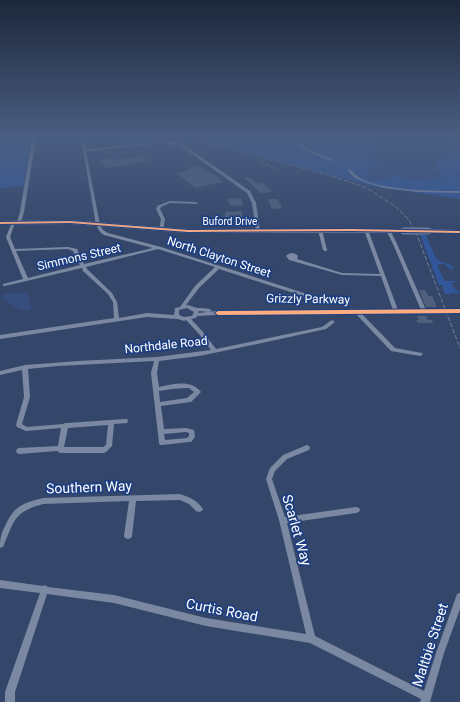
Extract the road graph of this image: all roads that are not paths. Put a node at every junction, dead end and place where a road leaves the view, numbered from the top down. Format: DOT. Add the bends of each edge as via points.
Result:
graph roads {
  1 [pos="349,170"];
  2 [pos="27,171"];
  3 [pos="88,171"];
  4 [pos="219,171"];
  5 [pos="460,192"];
  6 [pos="196,203"];
  7 [pos="0,223"];
  8 [pos="16,223"];
  9 [pos="98,225"];
  10 [pos="122,227"];
  11 [pos="160,230"];
  12 [pos="320,230"];
  13 [pos="366,230"];
  14 [pos="388,230"];
  15 [pos="258,231"];
  16 [pos="460,232"];
  17 [pos="103,233"];
  18 [pos="159,248"];
  19 [pos="14,250"];
  20 [pos="325,250"];
  21 [pos="295,260"];
  22 [pos="84,266"];
  23 [pos="218,267"];
  24 [pos="383,275"];
  25 [pos="26,280"];
  26 [pos="5,285"];
  27 [pos="192,294"];
  28 [pos="314,301"];
  29 [pos="179,308"];
  30 [pos="194,308"];
  31 [pos="356,311"];
  32 [pos="396,311"];
  33 [pos="424,311"];
  34 [pos="460,311"];
  35 [pos="147,316"];
  36 [pos="195,316"];
  37 [pos="178,317"];
  38 [pos="117,319"];
  39 [pos="188,319"];
  40 [pos="332,322"];
  41 [pos="201,333"];
  42 [pos="0,337"];
  43 [pos="214,351"];
  44 [pos="420,354"];
  45 [pos="157,359"];
  46 [pos="25,367"];
  47 [pos="0,373"];
  48 [pos="156,390"];
  49 [pos="158,404"];
  50 [pos="125,421"];
  51 [pos="111,422"];
  52 [pos="65,425"];
  53 [pos="161,432"];
  54 [pos="60,448"];
  55 [pos="307,448"];
  56 [pos="20,451"];
  57 [pos="133,498"];
  58 [pos="199,509"];
  59 [pos="356,510"];
  60 [pos="283,520"];
  61 [pos="128,536"];
  62 [pos="0,545"];
  63 [pos="0,584"];
  64 [pos="45,589"];
  65 [pos="460,597"];
  66 [pos="311,639"];
  67 [pos="426,700"];
  68 [pos="10,702"];
  1 -- 5 [label="street" via="355,178 383,186 421,192"];
  2 -- 8 [label="street"];
  3 -- 9 [label="street"];
  4 -- 15 [label="street" via="249,192 254,203"];
  6 -- 11 [label="street" via="163,203 158,209 163,219"];
  7 -- 8 [label="highway, Buford Drive"];
  8 -- 9 [label="highway, Buford Drive" via="70,222"];
  8 -- 19 [label="street" via="8,234"];
  9 -- 10 [label="highway, Buford Drive"];
  9 -- 17 [label="street"];
  10 -- 11 [label="highway, Buford Drive"];
  10 -- 17 [label="highway" via="108,228"];
  11 -- 15 [label="highway, Buford Drive"];
  12 -- 13 [label="highway, Buford Drive"];
  12 -- 15 [label="highway, Buford Drive"];
  12 -- 20 [label="street"];
  13 -- 14 [label="highway, Buford Drive"];
  13 -- 24 [label="street"];
  14 -- 16 [label="highway, Buford Drive, bridge"];
  14 -- 33 [label="street"];
  17 -- 18 [label="street, North Clayton Street"];
  18 -- 22 [label="street, Simmons Street"];
  18 -- 23 [label="street, North Clayton Street"];
  19 -- 22 [label="street" via="68,248 75,250"];
  19 -- 25 [label="street"];
  21 -- 24 [label="street" via="342,274"];
  22 -- 25 [label="street, Simmons Street"];
  22 -- 38 [label="street" via="91,276 110,292 115,302"];
  23 -- 27 [label="street"];
  23 -- 28 [label="street, North Clayton Street" via="305,295"];
  24 -- 32 [label="street"];
  25 -- 26 [label="street, Simmons Street"];
  27 -- 29 [label="street"];
  27 -- 30 [label="street" via="191,302"];
  29 -- 30 [label="street, Grizzly Parkway"];
  29 -- 35 [label="street"];
  29 -- 37 [label="street" via="175,314"];
  30 -- 31 [label="street, Grizzly Parkway"];
  30 -- 36 [label="street"];
  31 -- 32 [label="street"];
  31 -- 36 [label="street, Grizzly Parkway" via="216,312"];
  31 -- 44 [label="street" via="393,350"];
  32 -- 33 [label="street"];
  33 -- 34 [label="street"];
  35 -- 37 [label="street"];
  35 -- 38 [label="street"];
  36 -- 39 [label="street, Grizzly Parkway"];
  36 -- 41 [label="street"];
  37 -- 39 [label="street"];
  38 -- 42 [label="street"];
  39 -- 41 [label="street"];
  40 -- 43 [label="street, Northdale Road" via="324,328"];
  41 -- 43 [label="street"];
  43 -- 45 [label="street, Northdale Road"];
  45 -- 46 [label="street, Northdale Road"];
  45 -- 48 [label="street" via="154,374"];
  46 -- 47 [label="street, Northdale Road"];
  46 -- 52 [label="street" via="27,397 19,425 26,429"];
  48 -- 49 [label="street"];
  48 -- 49 [label="street" via="189,386 196,388 198,392 189,400"];
  49 -- 53 [label="street"];
  50 -- 51 [label="street"];
  51 -- 52 [label="street"];
  51 -- 54 [label="street" via="107,448 62,452"];
  52 -- 54 [label="street"];
  54 -- 56 [label="street"];
  55 -- 60 [label="street, Scarlet Way" via="285,457 272,470 269,480"];
  57 -- 58 [label="street, Southern Way" via="180,497 192,502"];
  57 -- 61 [label="street"];
  57 -- 62 [label="street, Southern Way" via="43,501 26,505 13,517"];
  59 -- 60 [label="street"];
  60 -- 66 [label="street, Scarlet Way"];
  63 -- 64 [label="street, Curtis Road"];
  64 -- 66 [label="street, Curtis Road" via="114,599 206,622"];
  64 -- 68 [label="street" via="10,692"];
  65 -- 67 [label="street, Maltbie Street"];
  66 -- 67 [label="street, Curtis Road"];
}
